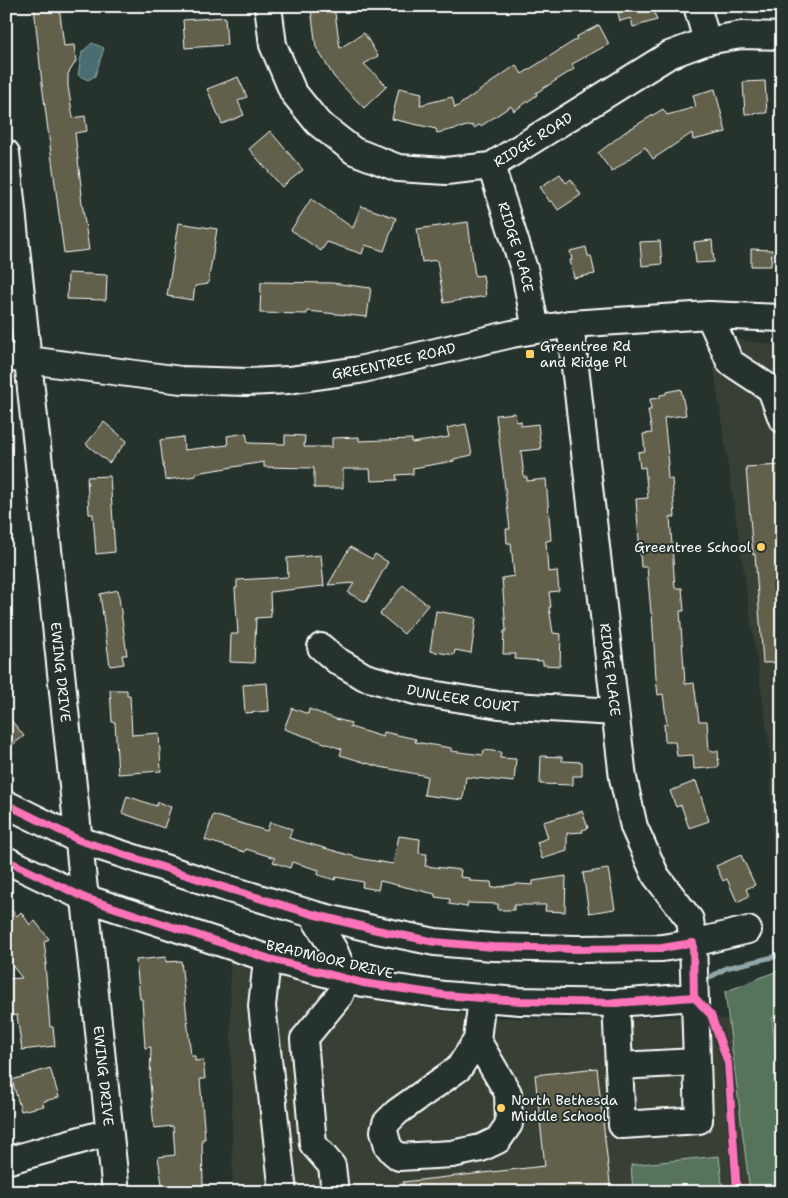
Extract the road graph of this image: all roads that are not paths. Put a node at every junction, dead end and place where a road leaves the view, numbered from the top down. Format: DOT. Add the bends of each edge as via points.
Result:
graph roads {
  1 [pos="268,6"];
  2 [pos="697,6"];
  3 [pos="782,36"];
  4 [pos="707,40"];
  5 [pos="6,153"];
  6 [pos="491,166"];
  7 [pos="710,315"];
  8 [pos="782,318"];
  9 [pos="570,324"];
  10 [pos="536,330"];
  11 [pos="18,358"];
  12 [pos="777,390"];
  13 [pos="782,419"];
  14 [pos="321,647"];
  15 [pos="615,712"];
  16 [pos="6,804"];
  17 [pos="79,840"];
  18 [pos="6,860"];
  19 [pos="85,898"];
  20 [pos="312,914"];
  21 [pos="748,930"];
  22 [pos="693,943"];
  23 [pos="270,959"];
  24 [pos="346,979"];
  25 [pos="694,997"];
  26 [pos="482,998"];
  27 [pos="616,1003"];
  28 [pos="477,1040"];
  29 [pos="696,1062"];
  30 [pos="619,1066"];
  31 [pos="109,1132"];
  32 [pos="6,1161"];
  33 [pos="116,1192"];
  34 [pos="282,1192"];
  35 [pos="335,1192"];
  1 -- 6 [label="street, RIDGE ROAD" via="274,45 293,92 318,123 354,151 398,168 446,171"];
  2 -- 4 [label="street"];
  3 -- 4 [label="street, RIDGE ROAD" via="741,35"];
  4 -- 6 [label="street, RIDGE ROAD" via="669,56"];
  5 -- 11 [label="street, EWING DRIVE"];
  6 -- 10 [label="street, RIDGE PLACE" via="525,272"];
  7 -- 8 [label="street, GREENTREE ROAD"];
  7 -- 9 [label="street, GREENTREE ROAD"];
  7 -- 12 [label="street" via="730,362"];
  9 -- 10 [label="street, GREENTREE ROAD"];
  9 -- 15 [label="street, RIDGE PLACE"];
  10 -- 11 [label="street, GREENTREE ROAD" via="359,370 247,382 181,380"];
  11 -- 17 [label="street, EWING DRIVE"];
  12 -- 13 [label="street"];
  14 -- 15 [label="street, DUNLEER COURT" via="365,677 419,692 499,705"];
  15 -- 22 [label="street, RIDGE PLACE" via="623,778 634,827 656,876 690,920"];
  16 -- 17 [label="street"];
  17 -- 19 [label="street, EWING DRIVE"];
  17 -- 20 [label="street" via="228,890"];
  18 -- 19 [label="street, BRADMOOR DRIVE"];
  19 -- 23 [label="street, BRADMOOR DRIVE"];
  19 -- 31 [label="street, EWING DRIVE"];
  20 -- 22 [label="street" via="435,942 492,947 662,948"];
  20 -- 24 [label="street" via="334,950"];
  21 -- 22 [label="street"];
  22 -- 25 [label="street, RIDGE PLACE"];
  23 -- 24 [label="street, BRADMOOR DRIVE"];
  23 -- 34 [label="street" via="262,1006"];
  24 -- 26 [label="street, BRADMOOR DRIVE"];
  24 -- 35 [label="street" via="340,994 304,1039 314,1144 332,1166"];
  25 -- 27 [label="street, BRADMOOR DRIVE"];
  25 -- 29 [label="street, RIDGE PLACE"];
  26 -- 27 [label="street, BRADMOOR DRIVE"];
  26 -- 28 [label="street"];
  27 -- 30 [label="street"];
  28 -- 28 [label="street" via="459,1068 386,1123 384,1131 388,1146 399,1157 452,1154 481,1148 498,1140 509,1124 508,1093"];
  29 -- 30 [label="street"];
  29 -- 30 [label="street, RIDGE PLACE" via="699,1120 622,1126"];
  31 -- 32 [label="street"];
  31 -- 33 [label="street, EWING DRIVE"];
}
